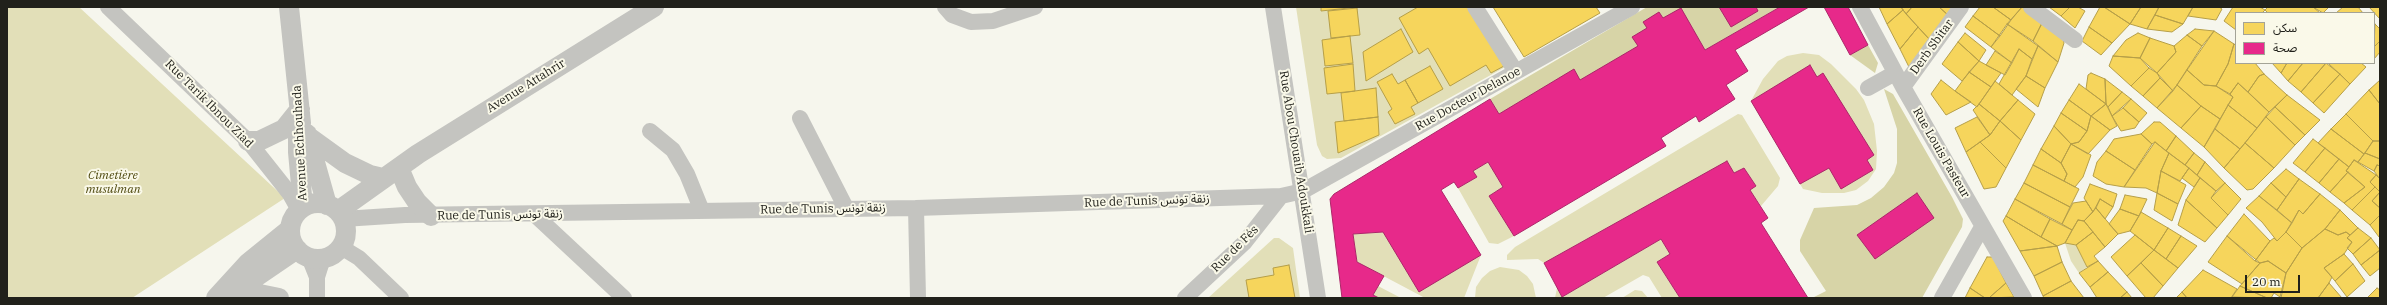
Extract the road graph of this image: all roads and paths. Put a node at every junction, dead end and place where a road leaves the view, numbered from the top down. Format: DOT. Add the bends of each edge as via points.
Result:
graph roads {
  1 [pos="108,7"];
  2 [pos="289,7"];
  3 [pos="654,7"];
  4 [pos="945,7"];
  5 [pos="1035,7"];
  6 [pos="1273,7"];
  7 [pos="1475,7"];
  8 [pos="1632,7"];
  9 [pos="1860,7"];
  10 [pos="1961,7"];
  11 [pos="2031,7"];
  12 [pos="2075,40"];
  13 [pos="1516,72"];
  14 [pos="1899,80"];
  15 [pos="1868,88"];
  16 [pos="800,118"];
  17 [pos="303,123"];
  18 [pos="650,131"];
  19 [pos="248,142"];
  20 [pos="391,173"];
  21 [pos="1303,191"];
  22 [pos="1281,196"];
  23 [pos="846,208"];
  24 [pos="916,208"];
  25 [pos="301,209"];
  26 [pos="702,211"];
  27 [pos="336,212"];
  28 [pos="535,215"];
  29 [pos="431,216"];
  30 [pos="1982,227"];
  31 [pos="290,229"];
  32 [pos="341,246"];
  33 [pos="311,260"];
  34 [pos="235,289"];
  35 [pos="217,298"];
  36 [pos="279,298"];
  37 [pos="317,298"];
  38 [pos="401,298"];
  39 [pos="624,298"];
  40 [pos="918,298"];
  41 [pos="1186,298"];
  42 [pos="1318,298"];
  43 [pos="1942,298"];
  44 [pos="2024,298"];
  1 -- 19 [label="street, Rue Tarik Ibnou Ziad"];
  2 -- 17 [label="street, Avenue Echhouhada"];
  3 -- 20 [label="street, Avenue Attahrir" via="485,111"];
  4 -- 5 [label="street" via="956,17 971,22 993,21"];
  6 -- 21 [label="street, Rue Abou Chouaib Adoukkali"];
  7 -- 13 [label="street"];
  8 -- 13 [label="street, Rue Docteur Delanoe"];
  9 -- 14 [label="street, Rue Louis Pasteur"];
  10 -- 14 [label="street, Derb Sbitar"];
  11 -- 12 [label="street"];
  13 -- 21 [label="street, Rue Docteur Delanoe"];
  14 -- 15 [label="street"];
  14 -- 30 [label="street, Rue Louis Pasteur"];
  16 -- 23 [label="street"];
  17 -- 19 [label="street" via="259,141"];
  17 -- 20 [label="street" via="345,163 370,176"];
  17 -- 25 [label="street, Avenue Echhouhada" via="298,145"];
  17 -- 27 [label="street"];
  18 -- 26 [label="street" via="673,150 687,174"];
  19 -- 25 [label="street, Rue Tarik Ibnou Ziad"];
  20 -- 27 [label="street, Avenue Attahrir"];
  20 -- 29 [label="street" via="407,187"];
  21 -- 22 [label="street, Rue de Tunis زنقة تونس"];
  21 -- 42 [label="street, Rue Abou Chouaib Adoukkali"];
  22 -- 24 [label="street, Rue de Tunis زنقة تونس"];
  22 -- 41 [label="street, Rue de Fés" via="1244,243"];
  23 -- 24 [label="street, Rue de Tunis زنقة تونس"];
  23 -- 26 [label="street, Rue de Tunis زنقة تونس"];
  24 -- 40 [label="street"];
  25 -- 27 [label="street" via="319,203"];
  25 -- 31 [label="street" via="291,222"];
  26 -- 28 [label="street, Rue de Tunis زنقة تونس"];
  27 -- 29 [label="street, Rue de Tunis زنقة تونس"];
  27 -- 32 [label="street" via="346,233"];
  28 -- 29 [label="street, Rue de Tunis زنقة تونس"];
  28 -- 39 [label="street"];
  30 -- 43 [label="street"];
  30 -- 44 [label="street, Rue Louis Pasteur"];
  31 -- 33 [label="street" via="293,243"];
  31 -- 35 [label="street" via="248,263"];
  32 -- 33 [label="street" via="330,256"];
  32 -- 38 [label="street" via="359,258"];
  33 -- 34 [label="street"];
  33 -- 37 [label="street"];
  34 -- 35 [label="street"];
  34 -- 36 [label="street"];
}
